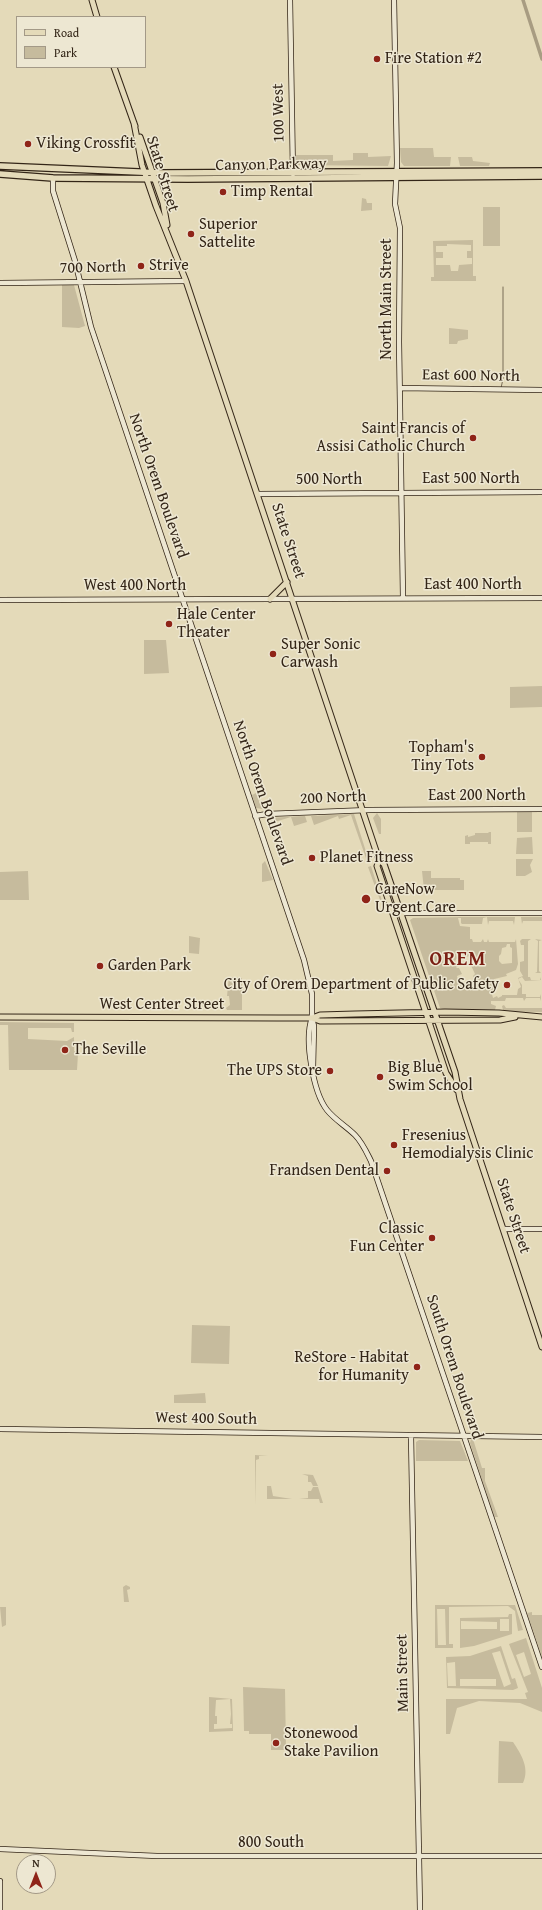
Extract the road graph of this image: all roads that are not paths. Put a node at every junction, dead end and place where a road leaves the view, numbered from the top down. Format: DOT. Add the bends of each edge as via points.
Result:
graph roads {
  1 [pos="92,0"];
  2 [pos="290,0"];
  3 [pos="394,0"];
  4 [pos="97,16"];
  5 [pos="114,68"];
  6 [pos="134,123"];
  7 [pos="0,166"];
  8 [pos="542,171"];
  9 [pos="0,174"];
  10 [pos="146,174"];
  11 [pos="293,174"];
  12 [pos="396,174"];
  13 [pos="154,175"];
  14 [pos="542,176"];
  15 [pos="53,178"];
  16 [pos="168,232"];
  17 [pos="186,281"];
  18 [pos="79,282"];
  19 [pos="0,283"];
  20 [pos="400,388"];
  21 [pos="542,390"];
  22 [pos="542,492"];
  23 [pos="400,493"];
  24 [pos="258,494"];
  25 [pos="287,582"];
  26 [pos="403,598"];
  27 [pos="542,598"];
  28 [pos="270,599"];
  29 [pos="293,599"];
  30 [pos="0,600"];
  31 [pos="183,600"];
  32 [pos="542,809"];
  33 [pos="411,810"];
  34 [pos="363,811"];
  35 [pos="255,816"];
  36 [pos="379,860"];
  37 [pos="389,902"];
  38 [pos="401,913"];
  39 [pos="542,913"];
  40 [pos="425,1013"];
  41 [pos="435,1013"];
  42 [pos="518,1016"];
  43 [pos="2,1017"];
  44 [pos="542,1017"];
  45 [pos="312,1018"];
  46 [pos="428,1020"];
  47 [pos="438,1020"];
  48 [pos="458,1093"];
  49 [pos="504,1229"];
  50 [pos="542,1229"];
  51 [pos="542,1346"];
  52 [pos="0,1429"];
  53 [pos="411,1436"];
  54 [pos="464,1436"];
  55 [pos="542,1437"];
  56 [pos="542,1667"];
  57 [pos="0,1849"];
  58 [pos="419,1856"];
  59 [pos="542,1856"];
  60 [pos="0,1881"];
  61 [pos="0,1910"];
  62 [pos="420,1910"];
  1 -- 4 [label="main road"];
  2 -- 11 [label="street, 100 West"];
  3 -- 12 [label="street, North Main Street"];
  5 -- 6 [label="main road, State Street"];
  6 -- 10 [label="main road, State Street"];
  6 -- 13 [label="main road, State Street"];
  7 -- 10 [label="highway, Canyon Parkway"];
  8 -- 12 [label="highway, Canyon Parkway"];
  9 -- 15 [label="highway, Canyon Parkway"];
  10 -- 13 [label="highway, Canyon Parkway"];
  10 -- 15 [label="highway, Canyon Parkway"];
  10 -- 16 [label="main road, State Street"];
  11 -- 12 [label="highway, Canyon Parkway"];
  11 -- 13 [label="highway, Canyon Parkway"];
  12 -- 14 [label="highway, Canyon Parkway"];
  12 -- 20 [label="street, North Main Street" via="395,204 400,228"];
  13 -- 16 [label="main road, State Street" via="163,203"];
  15 -- 18 [label="street, North Orem Boulevard" via="53,191"];
  16 -- 17 [label="main road, State Street"];
  17 -- 18 [label="street, 700 North"];
  17 -- 24 [label="main road, State Street"];
  18 -- 19 [label="street, 700 North"];
  18 -- 31 [label="street, North Orem Boulevard" via="95,339"];
  20 -- 21 [label="street, East 600 North"];
  20 -- 23 [label="street, North Main Street"];
  22 -- 23 [label="street, East 500 North"];
  23 -- 24 [label="street, 500 North"];
  23 -- 26 [label="street, North Main Street"];
  24 -- 25 [label="main road, State Street"];
  25 -- 28 [label="main road"];
  25 -- 29 [label="main road, State Street"];
  26 -- 27 [label="street, East 400 North"];
  26 -- 29 [label="street, West 400 North"];
  28 -- 29 [label="street, West 400 North"];
  28 -- 31 [label="street, West 400 North"];
  29 -- 34 [label="main road, State Street"];
  30 -- 31 [label="street, West 400 North"];
  31 -- 35 [label="street, North Orem Boulevard"];
  32 -- 33 [label="street, East 200 North"];
  33 -- 34 [label="street, 200 North"];
  34 -- 35 [label="street, 200 North"];
  34 -- 36 [label="main road, State Street"];
  35 -- 45 [label="street, North Orem Boulevard" via="304,960 312,990"];
  36 -- 37 [label="main road, State Street" via="377,866"];
  36 -- 38 [label="main road, State Street" via="384,864"];
  37 -- 38 [label="main road"];
  37 -- 40 [label="main road, State Street"];
  38 -- 39 [label="street"];
  38 -- 41 [label="main road, State Street"];
  40 -- 41 [label="main road, West Center Street"];
  40 -- 45 [label="main road, West Center Street" via="320,1015"];
  40 -- 46 [label="main road, State Street"];
  41 -- 42 [label="main road, West Center Street" via="499,1013"];
  41 -- 47 [label="main road, State Street"];
  42 -- 44 [label="main road"];
  42 -- 47 [label="main road, West Center Street" via="500,1020"];
  43 -- 45 [label="main road, West Center Street"];
  45 -- 46 [label="main road, West Center Street" via="320,1021"];
  45 -- 54 [label="street, South Orem Boulevard" via="309,1026 309,1046 317,1090 326,1109 359,1140 371,1161"];
  46 -- 47 [label="main road, West Center Street"];
  46 -- 48 [label="main road, State Street" via="446,1073"];
  47 -- 48 [label="main road, State Street" via="455,1072"];
  48 -- 49 [label="main road, State Street"];
  49 -- 50 [label="street"];
  49 -- 51 [label="main road, State Street"];
  52 -- 53 [label="street, West 400 South"];
  53 -- 54 [label="street, West 400 South"];
  53 -- 58 [label="street, Main Street"];
  54 -- 55 [label="street, West 400 South"];
  54 -- 56 [label="street, South Orem Boulevard"];
  57 -- 58 [label="street, 800 South" via="157,1856"];
  58 -- 59 [label="street, 800 South"];
  58 -- 62 [label="street, Main Street"];
  60 -- 61 [label="street"];
}
